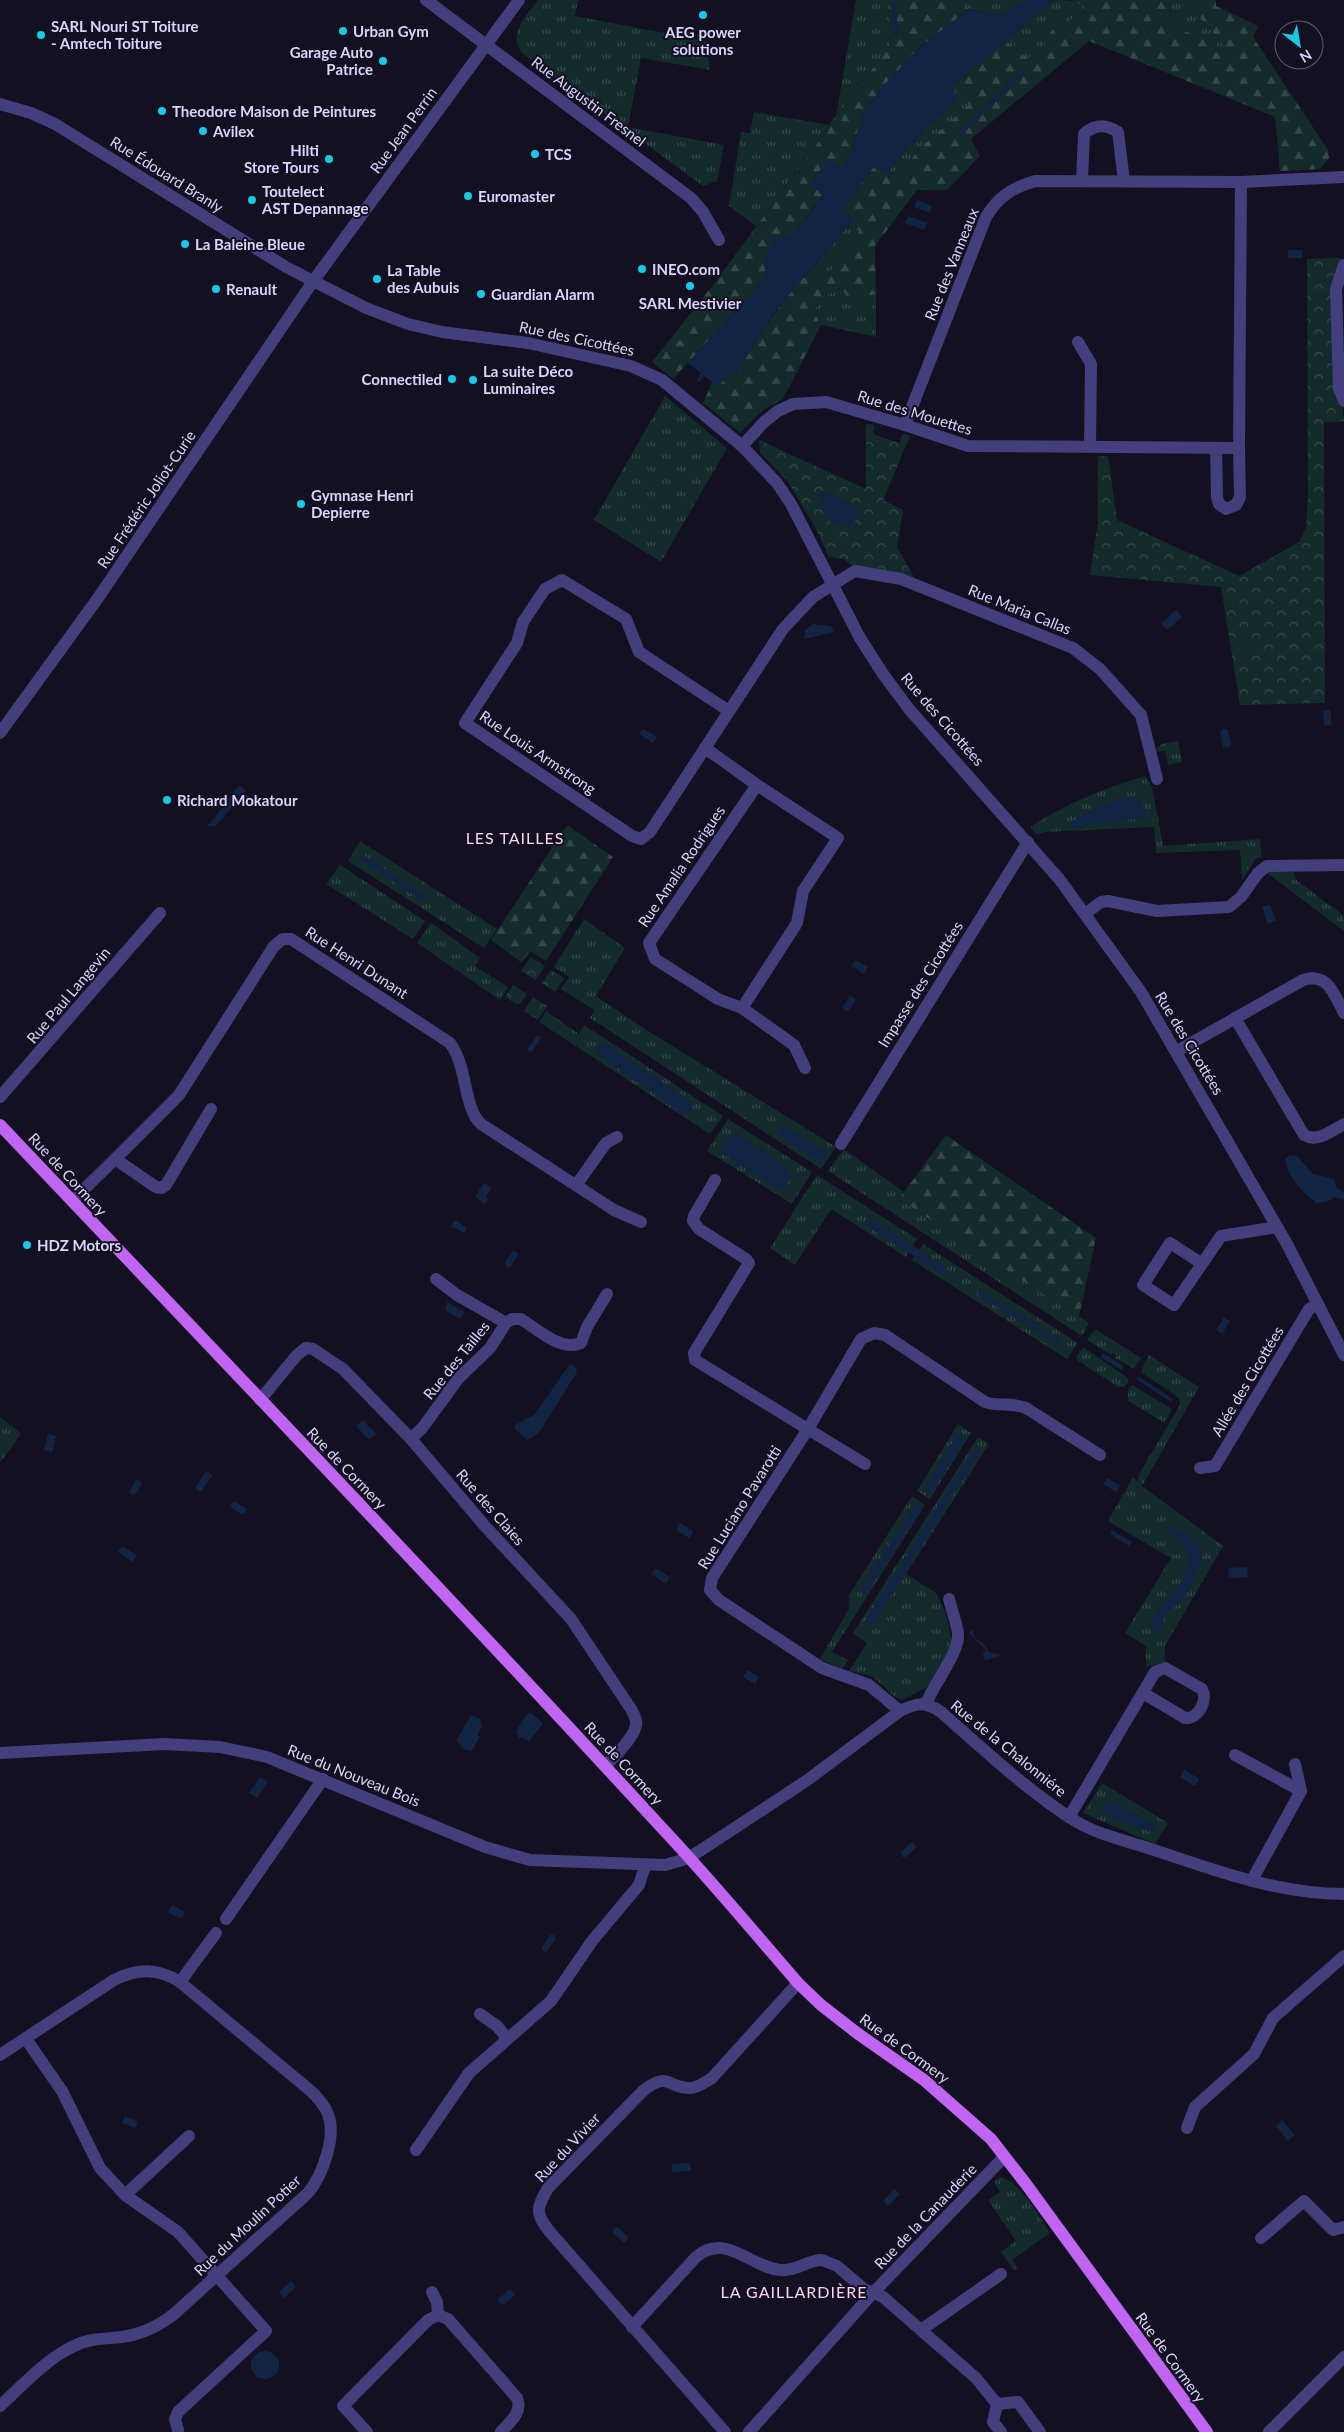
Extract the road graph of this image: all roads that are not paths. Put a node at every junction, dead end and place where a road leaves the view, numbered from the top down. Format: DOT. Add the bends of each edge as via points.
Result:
graph roads {
  1 [pos="426,0"];
  2 [pos="519,0"];
  3 [pos="485,44"];
  4 [pos="0,104"];
  5 [pos="1344,176"];
  6 [pos="1082,180"];
  7 [pos="1124,180"];
  8 [pos="1241,182"];
  9 [pos="719,240"];
  10 [pos="1344,266"];
  11 [pos="314,280"];
  12 [pos="1078,342"];
  13 [pos="1344,401"];
  14 [pos="905,425"];
  15 [pos="742,446"];
  16 [pos="1090,446"];
  17 [pos="1216,448"];
  18 [pos="1240,448"];
  19 [pos="832,584"];
  20 [pos="729,711"];
  21 [pos="0,733"];
  22 [pos="705,748"];
  23 [pos="1157,779"];
  24 [pos="756,785"];
  25 [pos="1028,842"];
  26 [pos="1344,865"];
  27 [pos="160,913"];
  28 [pos="1086,913"];
  29 [pos="742,1008"];
  30 [pos="1344,1013"];
  31 [pos="1235,1018"];
  32 [pos="1177,1051"];
  33 [pos="805,1068"];
  34 [pos="0,1097"];
  35 [pos="211,1109"];
  36 [pos="1344,1124"];
  37 [pos="0,1125"];
  38 [pos="617,1137"];
  39 [pos="841,1144"];
  40 [pos="115,1159"];
  41 [pos="715,1180"];
  42 [pos="577,1184"];
  43 [pos="72,1201"];
  44 [pos="641,1222"];
  45 [pos="1277,1227"];
  46 [pos="1201,1263"];
  47 [pos="436,1279"];
  48 [pos="607,1294"];
  49 [pos="1318,1304"];
  50 [pos="506,1324"];
  51 [pos="1344,1355"];
  52 [pos="260,1400"];
  53 [pos="808,1429"];
  54 [pos="411,1440"];
  55 [pos="1100,1455"];
  56 [pos="865,1464"];
  57 [pos="1200,1468"];
  58 [pos="949,1599"];
  59 [pos="1143,1693"];
  60 [pos="926,1704"];
  61 [pos="900,1711"];
  62 [pos="0,1753"];
  63 [pos="1235,1755"];
  64 [pos="1295,1764"];
  65 [pos="605,1766"];
  66 [pos="323,1779"];
  67 [pos="1301,1791"];
  68 [pos="1069,1817"];
  69 [pos="689,1858"];
  70 [pos="645,1866"];
  71 [pos="1252,1880"];
  72 [pos="1343,1896"];
  73 [pos="226,1919"];
  74 [pos="216,1933"];
  75 [pos="1344,1956"];
  76 [pos="180,1982"];
  77 [pos="798,1983"];
  78 [pos="480,2014"];
  79 [pos="507,2038"];
  80 [pos="26,2039"];
  81 [pos="0,2055"];
  82 [pos="1187,2128"];
  83 [pos="189,2136"];
  84 [pos="416,2150"];
  85 [pos="1004,2157"];
  86 [pos="125,2195"];
  87 [pos="1344,2227"];
  88 [pos="1261,2238"];
  89 [pos="1001,2274"];
  90 [pos="218,2275"];
  91 [pos="432,2292"];
  92 [pos="872,2294"];
  93 [pos="438,2315"];
  94 [pos="632,2327"];
  95 [pos="921,2330"];
  96 [pos="1344,2357"];
  97 [pos="998,2404"];
  98 [pos="0,2406"];
  99 [pos="178,2430"];
  100 [pos="367,2432"];
  101 [pos="501,2432"];
  102 [pos="725,2432"];
  103 [pos="749,2432"];
  104 [pos="1001,2432"];
  105 [pos="1040,2432"];
  106 [pos="1208,2432"];
  107 [pos="1268,2432"];
  1 -- 3 [label="street, Rue Augustin Fresnel"];
  2 -- 3 [label="street, Rue Jean Perrin"];
  3 -- 9 [label="street, Rue Augustin Fresnel" via="692,198"];
  3 -- 11 [label="street, Rue Jean Perrin"];
  4 -- 11 [label="street, Rue Édouard Branly" via="56,124 265,255"];
  5 -- 8 [label="street, Rue des Vanneaux"];
  6 -- 7 [label="street, Rue des Vanneaux"];
  6 -- 7 [label="street" via="1084,134 1091,128 1102,126 1111,127 1121,139"];
  6 -- 14 [label="street, Rue des Vanneaux" via="1034,181 1017,186 994,204 971,251"];
  7 -- 8 [label="street, Rue des Vanneaux"];
  8 -- 18 [label="street"];
  10 -- 13 [label="street" via="1336,289 1339,389"];
  11 -- 15 [label="street, Rue des Cicottées" via="366,308 408,324 442,332 528,343 646,371 662,380"];
  11 -- 21 [label="street, Rue Frédéric Joliot-Curie" via="98,598"];
  12 -- 16 [label="street" via="1091,364"];
  14 -- 15 [label="street, Rue des Mouettes" via="826,402 807,402 778,411"];
  14 -- 16 [label="street, Rue des Mouettes" via="968,446"];
  15 -- 19 [label="street, Rue des Cicottées" via="777,483 791,504"];
  16 -- 17 [label="street, Rue des Mouettes"];
  17 -- 18 [label="street, Rue des Mouettes"];
  17 -- 18 [label="street" via="1217,500 1222,507 1229,509 1236,506 1240,496"];
  19 -- 20 [label="street, Rue Louis Armstrong" via="813,597 783,629"];
  19 -- 23 [label="street, Rue Maria Callas" via="855,571 902,579 1073,648 1100,670 1141,715"];
  19 -- 25 [label="street, Rue des Cicottées" via="860,638 908,709"];
  20 -- 22 [label="street, Rue Louis Armstrong"];
  20 -- 22 [label="street, Rue Louis Armstrong" via="639,652 626,619 562,580 545,589 523,622 517,643 465,723 641,839 650,832"];
  22 -- 24 [label="street"];
  24 -- 29 [label="street" via="838,838 803,891 797,923"];
  24 -- 29 [label="street, Rue Amalia Rodrigues" via="649,943 655,959 718,998"];
  25 -- 28 [label="street, Rue des Cicottées"];
  25 -- 39 [label="street, Impasse des Cicottées"];
  26 -- 28 [label="street" via="1266,866 1229,907 1157,912 1108,901"];
  27 -- 34 [label="street, Rue Paul Langevin"];
  28 -- 32 [label="street, Rue des Cicottées"];
  29 -- 33 [label="street, Rue Amalia Rodrigues" via="794,1044"];
  30 -- 31 [label="street" via="1329,986 1314,976"];
  31 -- 32 [label="street"];
  31 -- 36 [label="street" via="1304,1136 1318,1139"];
  32 -- 45 [label="street, Rue des Cicottées"];
  35 -- 40 [label="street" via="166,1185 161,1188 138,1177"];
  37 -- 43 [label="main road, Rue de Cormery"];
  38 -- 42 [label="street" via="606,1143"];
  40 -- 42 [label="street, Rue Henri Dunant" via="179,1095 274,946 284,939 291,939 445,1038 460,1060 476,1119"];
  40 -- 43 [label="street"];
  41 -- 53 [label="street" via="694,1221 699,1228 749,1263 694,1353 695,1360"];
  42 -- 44 [label="street, Rue Henri Dunant" via="614,1210"];
  43 -- 52 [label="main road, Rue de Cormery"];
  45 -- 46 [label="street" via="1221,1236"];
  45 -- 49 [label="street, Rue des Cicottées"];
  46 -- 46 [label="street" via="1174,1305 1143,1285 1170,1243"];
  47 -- 50 [label="street, Rue des Tailles"];
  48 -- 50 [label="street, Rue des Tailles" via="577,1345 559,1343 520,1319 512,1319"];
  49 -- 51 [label="street, Rue des Cicottées"];
  49 -- 57 [label="street, Allée des Cicottées" via="1309,1309 1215,1466"];
  50 -- 54 [label="street, Rue des Tailles" via="490,1348 458,1379"];
  52 -- 54 [label="street, Rue des Claies" via="302,1350 314,1349 348,1374"];
  52 -- 65 [label="main road, Rue de Cormery" via="420,1566"];
  53 -- 55 [label="street, Rue Luciano Pavarotti" via="861,1339 880,1334 985,1402 1026,1408"];
  53 -- 56 [label="street"];
  53 -- 61 [label="street, Rue Luciano Pavarotti" via="712,1578 710,1590 822,1668 869,1685"];
  54 -- 65 [label="street, Rue des Claies" via="571,1619 631,1709 636,1718 634,1730"];
  58 -- 60 [label="street" via="958,1642"];
  59 -- 59 [label="street" via="1155,1672 1165,1668 1202,1689 1205,1694 1196,1716 1185,1718"];
  59 -- 68 [label="street"];
  60 -- 61 [label="street" via="915,1704"];
  60 -- 68 [label="street, Rue de la Chalonniére" via="941,1712"];
  61 -- 69 [label="street" via="806,1781"];
  62 -- 66 [label="street, Rue du Nouveau Bois" via="164,1744 220,1747 267,1757"];
  63 -- 67 [label="street"];
  64 -- 67 [label="street"];
  65 -- 69 [label="main road, Rue de Cormery"];
  66 -- 70 [label="street, Rue du Nouveau Bois" via="485,1847 530,1860"];
  66 -- 73 [label="street"];
  67 -- 71 [label="street"];
  68 -- 71 [label="street, Rue de la Chalonniére" via="1096,1831"];
  69 -- 70 [label="street, Rue du Nouveau Bois" via="674,1864"];
  69 -- 77 [label="main road, Rue de Cormery"];
  70 -- 79 [label="street" via="639,1885 592,1941 551,2000"];
  71 -- 72 [label="street, Rue de la Chalonniére" via="1299,1891"];
  74 -- 76 [label="street"];
  75 -- 82 [label="street" via="1273,2018 1254,2054 1195,2107"];
  76 -- 80 [label="street, Rue du Moulin Potier" via="149,1970 125,1975"];
  76 -- 90 [label="street, Rue du Moulin Potier" via="312,2092 324,2107 330,2122 326,2154 316,2183"];
  77 -- 85 [label="main road, Rue de Cormery" via="850,2028 924,2080 960,2110"];
  77 -- 94 [label="street, Rue du Vivier" via="712,2078 699,2087 689,2088 665,2080 644,2090 548,2188 539,2204 538,2217"];
  78 -- 79 [label="street"];
  79 -- 84 [label="street" via="469,2073"];
  80 -- 81 [label="street, Rue du Moulin Potier"];
  80 -- 86 [label="street" via="62,2091 100,2168"];
  83 -- 86 [label="street"];
  85 -- 92 [label="street, Rue de la Canauderie"];
  85 -- 106 [label="main road, Rue de Cormery"];
  86 -- 90 [label="street" via="172,2226"];
  87 -- 88 [label="street" via="1333,2230 1304,2200"];
  89 -- 95 [label="street"];
  90 -- 98 [label="street, Rue du Moulin Potier" via="174,2314 155,2326 130,2335 92,2340 69,2348 47,2363"];
  90 -- 99 [label="street" via="266,2331 178,2412 175,2420"];
  91 -- 93 [label="street" via="438,2302"];
  92 -- 94 [label="street" via="827,2261 816,2260 794,2269 781,2270 717,2247 696,2257"];
  92 -- 95 [label="street" via="883,2297"];
  92 -- 103 [label="street, Rue de la Canauderie"];
  93 -- 100 [label="street" via="428,2320 343,2406"];
  93 -- 101 [label="street" via="448,2320 517,2398 516,2416"];
  94 -- 102 [label="street, Rue du Vivier"];
  95 -- 97 [label="street" via="976,2378"];
  96 -- 107 [label="street"];
  97 -- 104 [label="street" via="993,2422"];
  97 -- 105 [label="street" via="1018,2402"];
}
